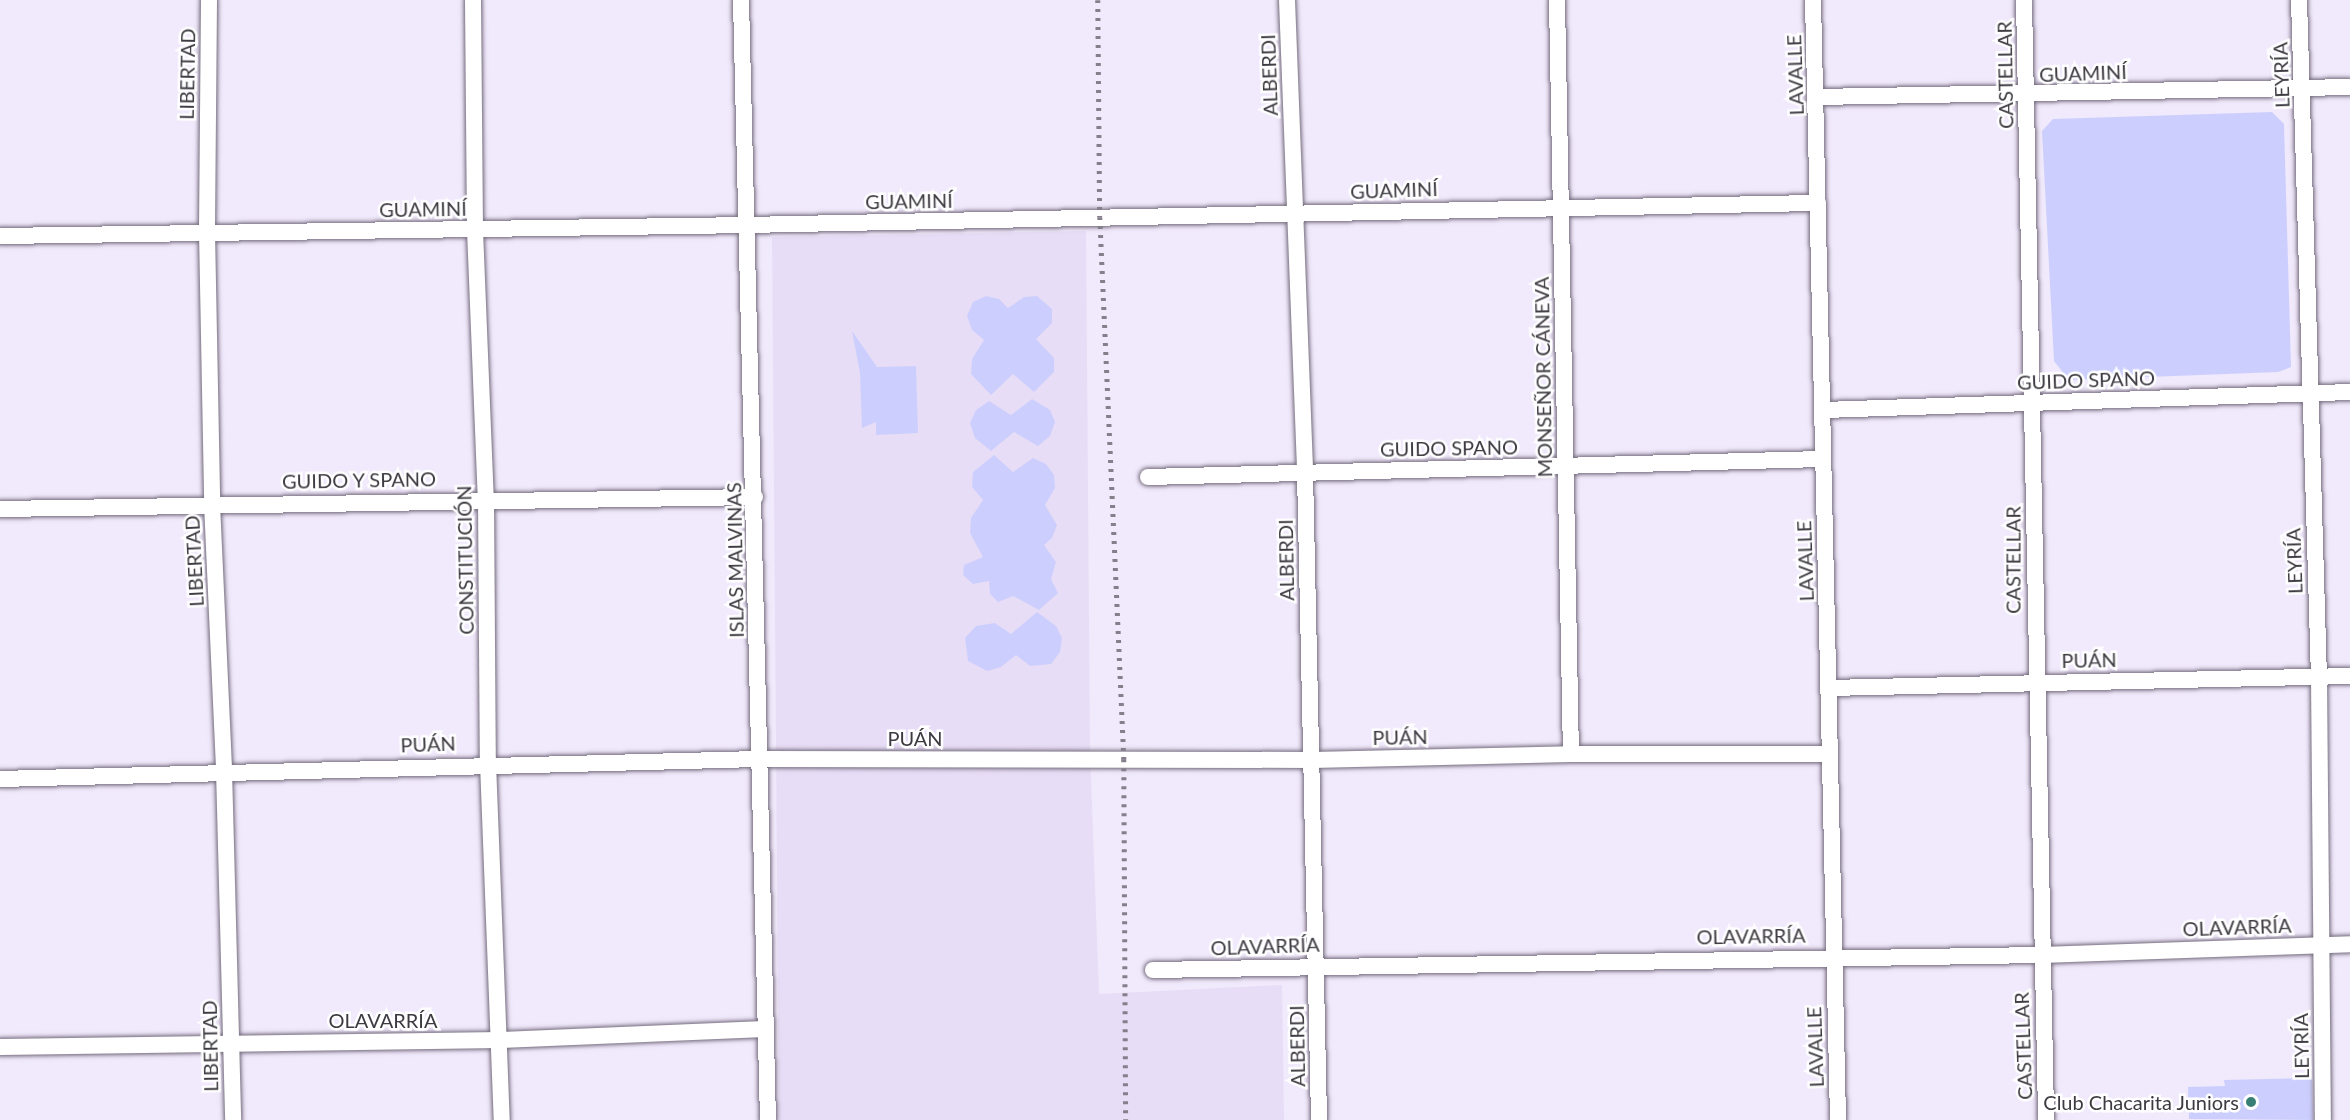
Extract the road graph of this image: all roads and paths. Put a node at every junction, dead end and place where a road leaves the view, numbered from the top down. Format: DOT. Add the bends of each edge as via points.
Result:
graph roads {
  1 [pos="209,0"];
  2 [pos="473,0"];
  3 [pos="741,0"];
  4 [pos="1287,0"];
  5 [pos="1557,0"];
  6 [pos="1813,0"];
  7 [pos="2024,0"];
  8 [pos="2299,0"];
  9 [pos="2302,87"];
  10 [pos="2350,87"];
  11 [pos="2027,96"];
  12 [pos="1817,97"];
  13 [pos="1818,203"];
  14 [pos="1561,207"];
  15 [pos="1295,214"];
  16 [pos="746,225"];
  17 [pos="475,230"];
  18 [pos="207,232"];
  19 [pos="0,236"];
  20 [pos="2350,392"];
  21 [pos="2309,393"];
  22 [pos="2033,403"];
  23 [pos="1824,410"];
  24 [pos="1823,459"];
  25 [pos="1566,466"];
  26 [pos="1305,472"];
  27 [pos="1148,477"];
  28 [pos="755,497"];
  29 [pos="486,500"];
  30 [pos="212,504"];
  31 [pos="0,509"];
  32 [pos="2350,676"];
  33 [pos="2319,677"];
  34 [pos="2035,682"];
  35 [pos="1829,688"];
  36 [pos="1571,754"];
  37 [pos="1829,754"];
  38 [pos="760,759"];
  39 [pos="1312,760"];
  40 [pos="488,763"];
  41 [pos="224,770"];
  42 [pos="0,779"];
  43 [pos="2350,944"];
  44 [pos="2321,945"];
  45 [pos="2042,955"];
  46 [pos="1832,956"];
  47 [pos="1317,965"];
  48 [pos="1153,970"];
  49 [pos="765,1029"];
  50 [pos="501,1040"];
  51 [pos="230,1041"];
  52 [pos="0,1047"];
  53 [pos="233,1120"];
  54 [pos="502,1120"];
  55 [pos="768,1120"];
  56 [pos="1319,1120"];
  57 [pos="1838,1120"];
  58 [pos="2046,1120"];
  59 [pos="2323,1120"];
  1 -- 18 [label="street, LIBERTAD"];
  2 -- 17 [label="street, CONSTITUCIÓN"];
  3 -- 16 [label="street, ISLAS MALVINAS"];
  4 -- 15 [label="street, ALBERDI"];
  5 -- 14 [label="street, MONSEÑOR CÁNEVA"];
  6 -- 12 [label="street, LAVALLE"];
  7 -- 11 [label="street, CASTELLAR"];
  8 -- 9 [label="street, LEYRÍA"];
  9 -- 10 [label="street, GUAMINÍ"];
  9 -- 11 [label="street, GUAMINÍ"];
  9 -- 21 [label="street, LEYRÍA"];
  11 -- 12 [label="street, GUAMINÍ"];
  11 -- 22 [label="street, CASTELLAR"];
  12 -- 13 [label="street, LAVALLE"];
  13 -- 14 [label="street, GUAMINÍ"];
  13 -- 23 [label="street, LAVALLE"];
  14 -- 15 [label="street, GUAMINÍ"];
  14 -- 25 [label="street, MONSEÑOR CÁNEVA"];
  15 -- 16 [label="street, GUAMINÍ"];
  15 -- 26 [label="street, ALBERDI"];
  16 -- 17 [label="street, GUAMINÍ"];
  16 -- 28 [label="street, ISLAS MALVINAS"];
  17 -- 18 [label="street, GUAMINÍ"];
  17 -- 29 [label="street, CONSTITUCIÓN"];
  18 -- 19 [label="street, GUAMINÍ"];
  18 -- 30 [label="street, LIBERTAD"];
  20 -- 21 [label="street, GUIDO SPANO"];
  21 -- 22 [label="street, GUIDO SPANO"];
  21 -- 33 [label="street, LEYRÍA"];
  22 -- 23 [label="street, GUIDO SPANO"];
  22 -- 34 [label="street, CASTELLAR"];
  23 -- 24 [label="street, LAVALLE"];
  24 -- 25 [label="street, GUIDO SPANO"];
  24 -- 35 [label="street, LAVALLE"];
  25 -- 26 [label="street, GUIDO SPANO"];
  25 -- 36 [label="street, MONSEÑOR CÁNEVA"];
  26 -- 27 [label="street, GUIDO SPANO"];
  26 -- 39 [label="street, ALBERDI"];
  28 -- 29 [label="street, GUIDO Y SPANO"];
  28 -- 38 [label="street, ISLAS MALVINAS"];
  29 -- 30 [label="street, GUIDO Y SPANO"];
  29 -- 40 [label="street, CONSTITUCIÓN"];
  30 -- 31 [label="street, GUIDO Y SPANO"];
  30 -- 41 [label="street, LIBERTAD"];
  32 -- 33 [label="street, PUÁN"];
  33 -- 34 [label="street, PUÁN"];
  33 -- 44 [label="street, LEYRÍA"];
  34 -- 35 [label="street, PUÁN"];
  34 -- 45 [label="street, CASTELLAR"];
  35 -- 37 [label="street, LAVALLE"];
  36 -- 37 [label="street, PUÁN"];
  36 -- 39 [label="street, PUÁN"];
  37 -- 46 [label="street, LAVALLE"];
  38 -- 39 [label="street, PUÁN"];
  38 -- 40 [label="street, PUÁN"];
  38 -- 49 [label="street, ISLAS MALVINAS"];
  39 -- 47 [label="street, ALBERDI"];
  40 -- 41 [label="street, PUÁN"];
  40 -- 50 [label="street, CONSTITUCIÓN"];
  41 -- 42 [label="street, PUÁN"];
  41 -- 51 [label="street, LIBERTAD"];
  43 -- 44 [label="street, OLAVARRÍA"];
  44 -- 45 [label="street, OLAVARRÍA"];
  44 -- 59 [label="street, LEYRÍA"];
  45 -- 46 [label="street, OLAVARRÍA"];
  45 -- 58 [label="street, CASTELLAR"];
  46 -- 47 [label="street, OLAVARRÍA"];
  46 -- 57 [label="street, LAVALLE"];
  47 -- 48 [label="street, OLAVARRÍA"];
  47 -- 56 [label="street, ALBERDI"];
  49 -- 50 [label="street, OLAVARRÍA"];
  49 -- 55 [label="street, ISLAS MALVINAS"];
  50 -- 51 [label="street, OLAVARRÍA"];
  50 -- 54 [label="street, CONSTITUCIÓN"];
  51 -- 52 [label="street, OLAVARRÍA"];
  51 -- 53 [label="street, LIBERTAD"];
}
